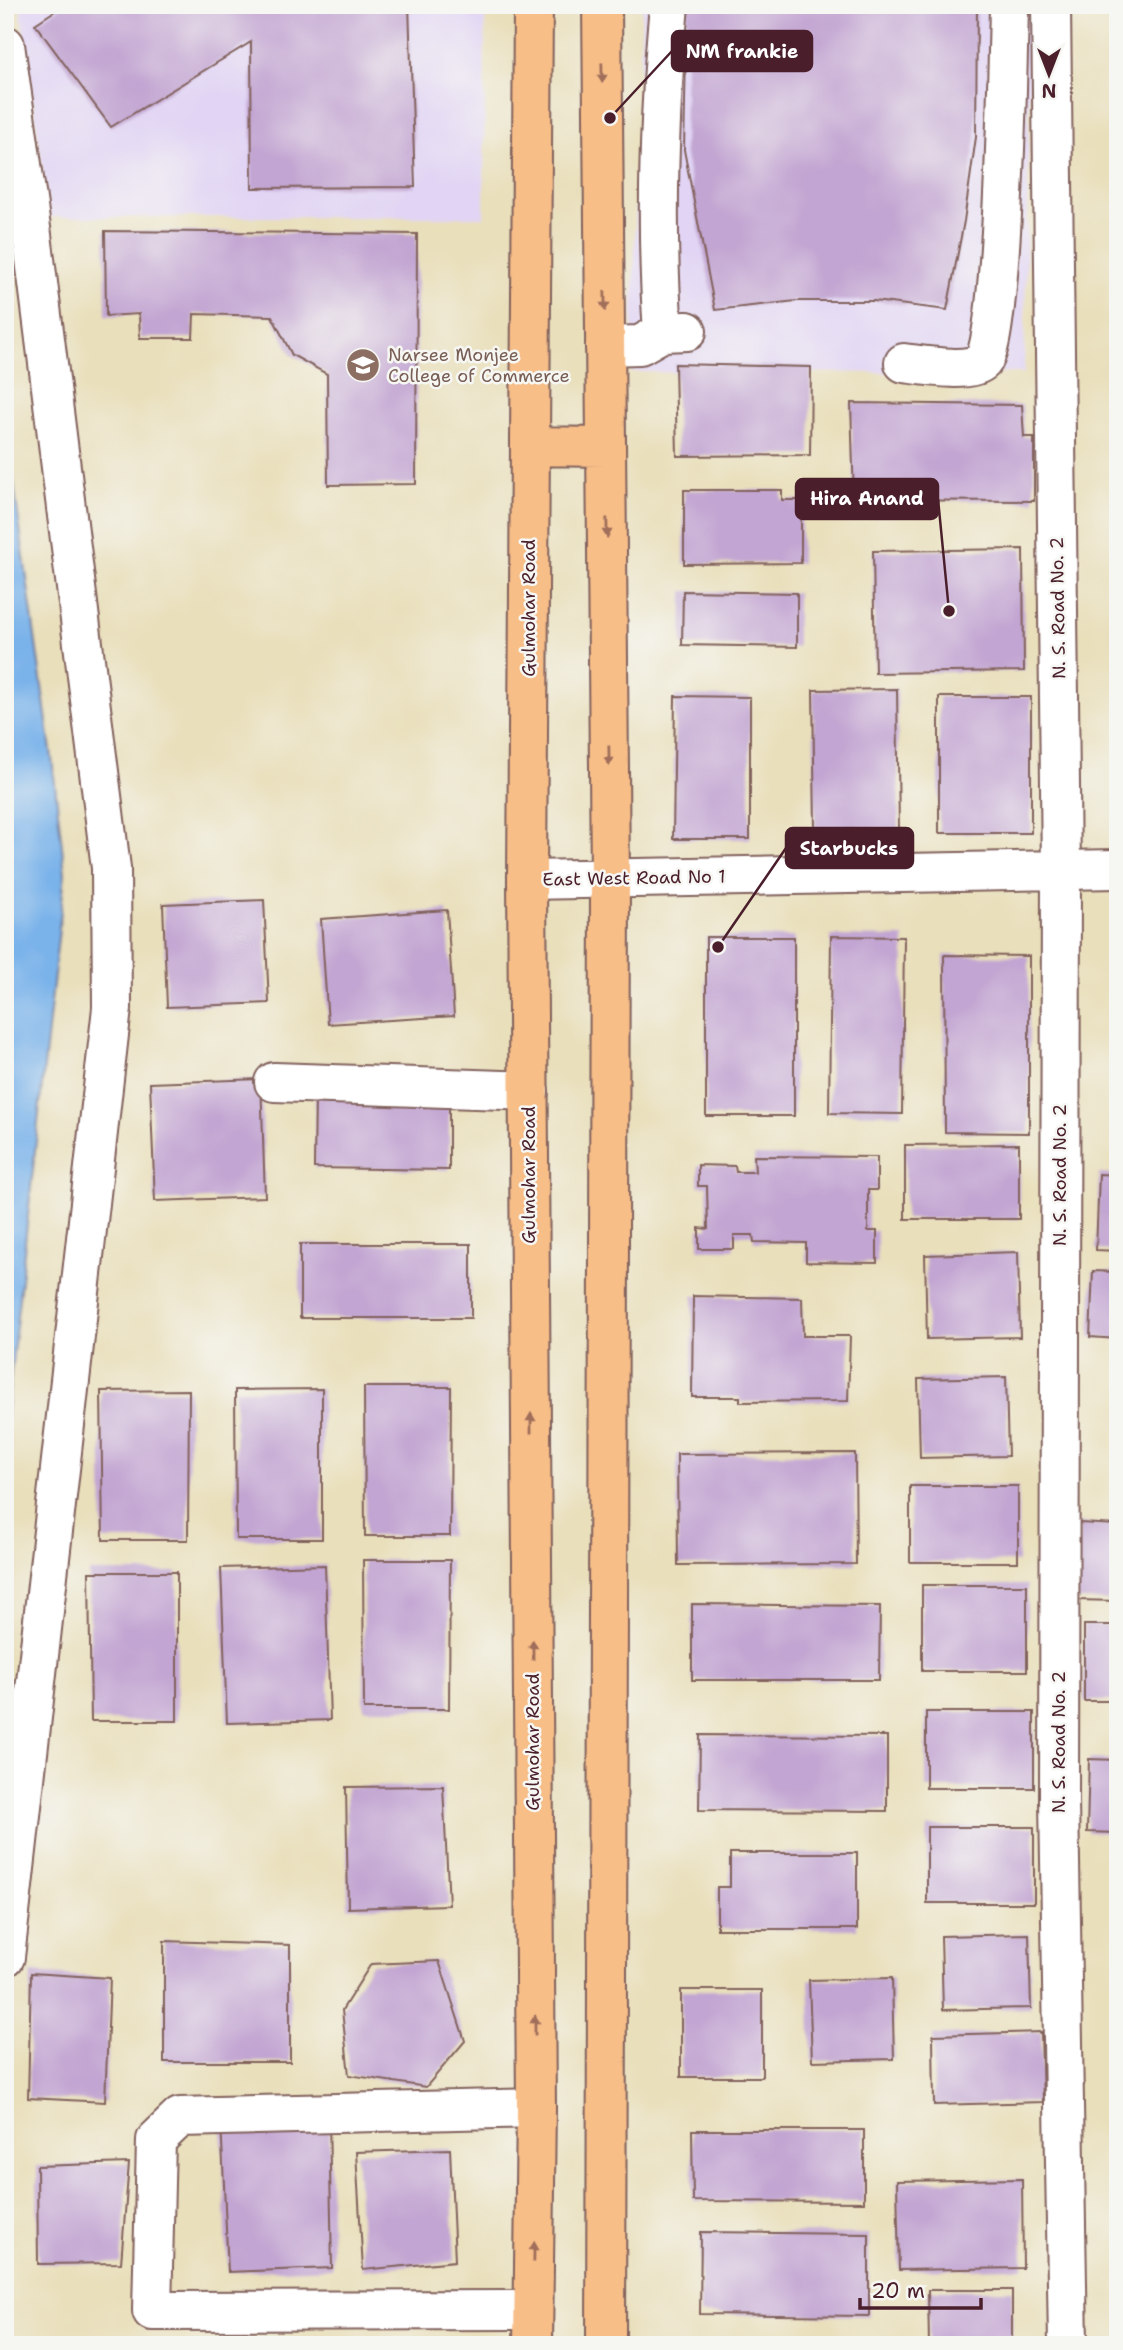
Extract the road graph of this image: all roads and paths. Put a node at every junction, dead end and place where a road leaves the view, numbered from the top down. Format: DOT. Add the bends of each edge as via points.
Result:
graph roads {
  1 [pos="533,5"];
  2 [pos="601,5"];
  3 [pos="669,5"];
  4 [pos="1010,5"];
  5 [pos="1051,5"];
  6 [pos="5,45"];
  7 [pos="1054,246"];
  8 [pos="999,248"];
  9 [pos="605,346"];
  10 [pos="904,363"];
  11 [pos="530,446"];
  12 [pos="606,447"];
  13 [pos="1118,869"];
  14 [pos="1060,871"];
  15 [pos="610,878"];
  16 [pos="527,880"];
  17 [pos="274,1082"];
  18 [pos="529,1091"];
  19 [pos="5,1957"];
  20 [pos="536,2108"];
  21 [pos="533,2327"];
  22 [pos="606,2345"];
  23 [pos="1068,2345"];
  1 -- 11 [label="main road, Gulmohar Road"];
  2 -- 9 [label="main road, one-way"];
  3 -- 9 [label="street" via="661,95 660,288 676,332 640,345"];
  4 -- 8 [label="street"];
  5 -- 7 [label="street, N. S. Road No. 2"];
  6 -- 19 [label="street" via="111,868 112,1008"];
  7 -- 8 [label="street"];
  7 -- 14 [label="street, N. S. Road No. 2"];
  8 -- 10 [label="street" via="991,334 983,360 973,366 950,367"];
  9 -- 12 [label="main road"];
  11 -- 12 [label="main road"];
  11 -- 16 [label="main road, Gulmohar Road"];
  12 -- 15 [label="main road, one-way"];
  13 -- 14 [label="street, East West Road No 1"];
  14 -- 15 [label="street, East West Road No 1"];
  14 -- 23 [label="street, N. S. Road No. 2" via="1059,1800"];
  15 -- 16 [label="street, East West Road No 1"];
  15 -- 22 [label="main road"];
  16 -- 18 [label="main road, Gulmohar Road"];
  17 -- 18 [label="street"];
  20 -- 18 [label="main road, Gulmohar Road, one-way"];
  21 -- 20 [label="main road, Gulmohar Road, one-way"];
  20 -- 21 [label="street" via="180,2117 156,2140 152,2311"];
}
